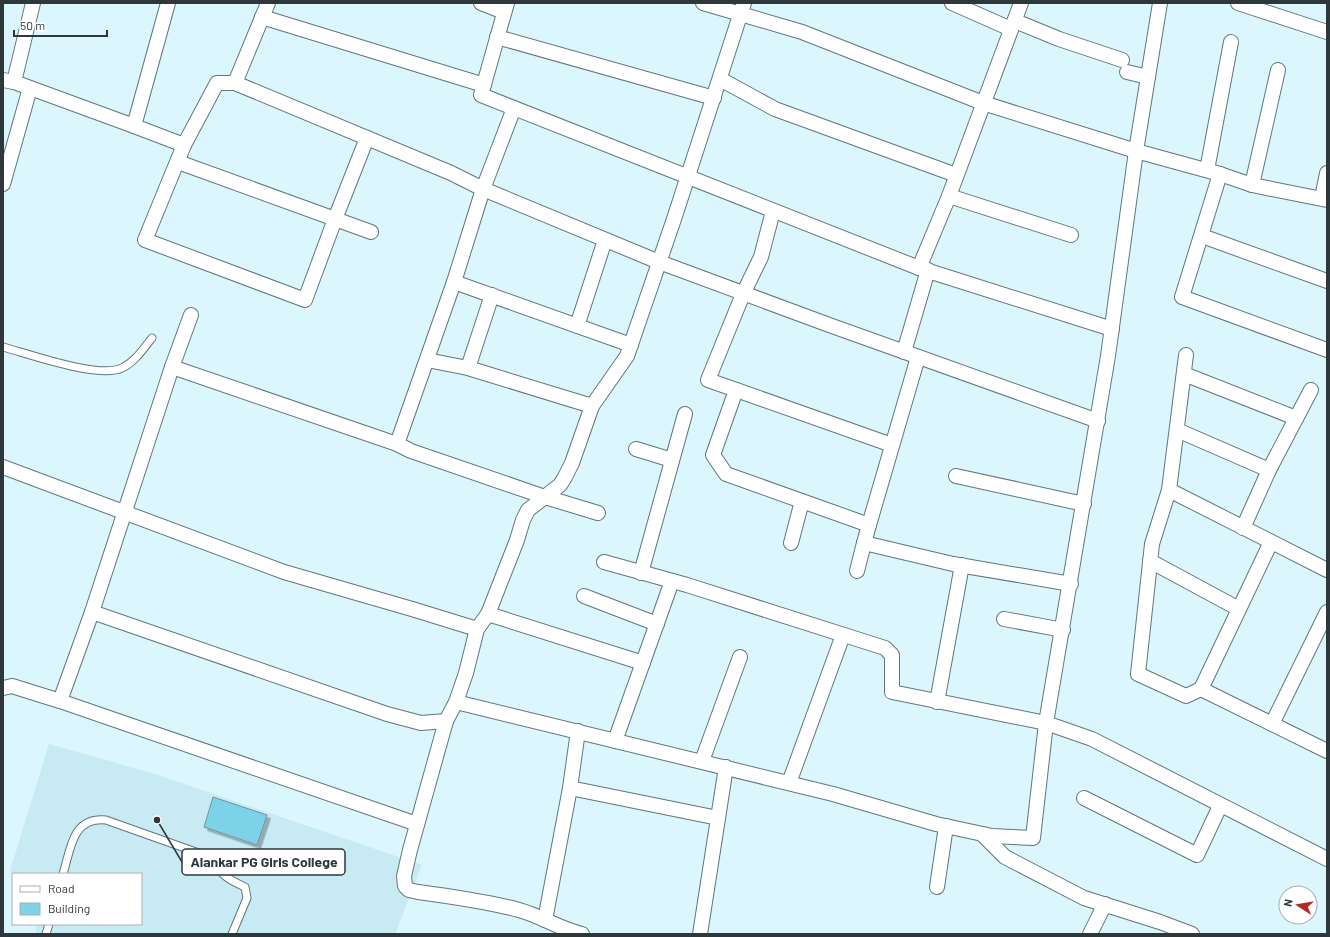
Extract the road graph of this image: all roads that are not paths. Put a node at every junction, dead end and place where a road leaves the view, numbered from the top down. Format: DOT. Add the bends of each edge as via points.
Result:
graph roads {
  1 [pos="33,3"];
  2 [pos="168,3"];
  3 [pos="268,3"];
  4 [pos="481,3"];
  5 [pos="703,3"];
  6 [pos="952,3"];
  7 [pos="1021,3"];
  8 [pos="1160,3"];
  9 [pos="1238,3"];
  10 [pos="506,7"];
  11 [pos="742,9"];
  12 [pos="262,17"];
  13 [pos="1013,25"];
  14 [pos="1327,32"];
  15 [pos="497,37"];
  16 [pos="1231,42"];
  17 [pos="1278,70"];
  18 [pos="1148,77"];
  19 [pos="720,79"];
  20 [pos="9,81"];
  21 [pos="235,83"];
  22 [pos="484,85"];
  23 [pos="30,88"];
  24 [pos="714,98"];
  25 [pos="983,103"];
  26 [pos="514,108"];
  27 [pos="134,126"];
  28 [pos="367,138"];
  29 [pos="184,145"];
  30 [pos="1136,151"];
  31 [pos="178,162"];
  32 [pos="1214,172"];
  33 [pos="1327,173"];
  34 [pos="956,175"];
  35 [pos="688,176"];
  36 [pos="3,184"];
  37 [pos="1252,185"];
  38 [pos="483,189"];
  39 [pos="949,196"];
  40 [pos="1324,199"];
  41 [pos="773,211"];
  42 [pos="335,219"];
  43 [pos="371,232"];
  44 [pos="1071,235"];
  45 [pos="1202,236"];
  46 [pos="604,240"];
  47 [pos="659,262"];
  48 [pos="924,269"];
  49 [pos="1327,281"];
  50 [pos="454,282"];
  51 [pos="743,294"];
  52 [pos="492,295"];
  53 [pos="191,314"];
  54 [pos="577,326"];
  55 [pos="1112,329"];
  56 [pos="152,338"];
  57 [pos="631,345"];
  58 [pos="3,347"];
  59 [pos="1327,350"];
  60 [pos="904,352"];
  61 [pos="1186,355"];
  62 [pos="918,357"];
  63 [pos="427,360"];
  64 [pos="172,367"];
  65 [pos="468,368"];
  66 [pos="1184,374"];
  67 [pos="736,390"];
  68 [pos="1311,390"];
  69 [pos="592,406"];
  70 [pos="685,414"];
  71 [pos="1296,418"];
  72 [pos="1098,420"];
  73 [pos="1177,430"];
  74 [pos="398,444"];
  75 [pos="892,445"];
  76 [pos="636,449"];
  77 [pos="672,460"];
  78 [pos="3,467"];
  79 [pos="1270,470"];
  80 [pos="956,476"];
  81 [pos="1169,490"];
  82 [pos="545,497"];
  83 [pos="802,501"];
  84 [pos="1084,504"];
  85 [pos="122,513"];
  86 [pos="598,513"];
  87 [pos="869,525"];
  88 [pos="1243,528"];
  89 [pos="791,542"];
  90 [pos="1271,542"];
  91 [pos="864,544"];
  92 [pos="1150,561"];
  93 [pos="604,562"];
  94 [pos="962,565"];
  95 [pos="1326,569"];
  96 [pos="856,572"];
  97 [pos="641,573"];
  98 [pos="672,581"];
  99 [pos="1071,584"];
  100 [pos="584,596"];
  101 [pos="1239,609"];
  102 [pos="92,612"];
  103 [pos="1327,612"];
  104 [pos="488,614"];
  105 [pos="1004,619"];
  106 [pos="657,624"];
  107 [pos="477,629"];
  108 [pos="1062,630"];
  109 [pos="843,635"];
  110 [pos="740,657"];
  111 [pos="643,663"];
  112 [pos="3,688"];
  113 [pos="1201,689"];
  114 [pos="60,702"];
  115 [pos="456,702"];
  116 [pos="937,702"];
  117 [pos="446,721"];
  118 [pos="1046,723"];
  119 [pos="1272,724"];
  120 [pos="578,731"];
  121 [pos="615,741"];
  122 [pos="1327,751"];
  123 [pos="702,761"];
  124 [pos="726,767"];
  125 [pos="789,783"];
  126 [pos="570,788"];
  127 [pos="1084,798"];
  128 [pos="1220,806"];
  129 [pos="718,818"];
  130 [pos="417,824"];
  131 [pos="946,826"];
  132 [pos="982,834"];
  133 [pos="1327,859"];
  134 [pos="64,873"];
  135 [pos="937,887"];
  136 [pos="1105,904"];
  137 [pos="545,920"];
  138 [pos="1185,933"];
  139 [pos="232,934"];
  140 [pos="582,934"];
  141 [pos="700,934"];
  142 [pos="1090,934"];
  1 -- 20 [label="street"];
  2 -- 27 [label="street"];
  3 -- 12 [label="street"];
  4 -- 10 [label="street"];
  5 -- 11 [label="street"];
  6 -- 13 [label="street"];
  7 -- 13 [label="street"];
  8 -- 18 [label="street"];
  9 -- 14 [label="street"];
  10 -- 15 [label="street"];
  11 -- 19 [label="street"];
  11 -- 25 [label="street"];
  12 -- 21 [label="street"];
  12 -- 22 [label="street"];
  13 -- 18 [label="street" via="1059,39"];
  13 -- 25 [label="street"];
  15 -- 22 [label="street"];
  15 -- 24 [label="street"];
  16 -- 32 [label="street"];
  17 -- 37 [label="street"];
  18 -- 30 [label="street"];
  19 -- 24 [label="street"];
  19 -- 34 [label="street" via="775,109"];
  20 -- 23 [label="street"];
  21 -- 28 [label="street"];
  21 -- 29 [label="street" via="217,83"];
  22 -- 26 [label="street" via="481,95"];
  23 -- 27 [label="street"];
  23 -- 36 [label="street"];
  24 -- 35 [label="street"];
  25 -- 30 [label="street"];
  25 -- 34 [label="street"];
  26 -- 35 [label="street"];
  26 -- 38 [label="street"];
  27 -- 29 [label="street"];
  28 -- 38 [label="street"];
  28 -- 42 [label="street"];
  29 -- 31 [label="street"];
  30 -- 32 [label="street"];
  30 -- 55 [label="street"];
  31 -- 42 [label="street"];
  31 -- 42 [label="street" via="145,240 305,300"];
  32 -- 37 [label="street"];
  32 -- 45 [label="street"];
  33 -- 40 [label="street"];
  34 -- 39 [label="street"];
  35 -- 41 [label="street"];
  35 -- 47 [label="street"];
  37 -- 40 [label="street"];
  38 -- 46 [label="street"];
  38 -- 50 [label="street"];
  39 -- 44 [label="street"];
  39 -- 48 [label="street"];
  41 -- 48 [label="street"];
  41 -- 51 [label="street" via="761,256"];
  42 -- 43 [label="street"];
  45 -- 49 [label="street"];
  45 -- 59 [label="street" via="1182,297"];
  46 -- 47 [label="street"];
  46 -- 54 [label="street"];
  47 -- 51 [label="street"];
  47 -- 57 [label="street"];
  48 -- 55 [label="street"];
  48 -- 60 [label="street"];
  50 -- 52 [label="street"];
  50 -- 63 [label="street"];
  51 -- 60 [label="street"];
  51 -- 67 [label="street" via="708,380"];
  52 -- 54 [label="street"];
  52 -- 65 [label="street"];
  53 -- 64 [label="street"];
  54 -- 57 [label="street"];
  55 -- 72 [label="street"];
  56 -- 58 [label="lane" via="135,360 110,372 93,371"];
  57 -- 69 [label="street" via="627,356"];
  60 -- 62 [label="street"];
  61 -- 66 [label="street"];
  62 -- 72 [label="street"];
  62 -- 75 [label="street"];
  63 -- 65 [label="street"];
  63 -- 74 [label="street"];
  64 -- 74 [label="street"];
  64 -- 85 [label="street"];
  65 -- 69 [label="street"];
  66 -- 71 [label="street"];
  66 -- 73 [label="street"];
  67 -- 75 [label="street"];
  67 -- 83 [label="street" via="713,455 726,474"];
  68 -- 71 [label="street"];
  69 -- 82 [label="street" via="572,464 560,485"];
  70 -- 77 [label="street"];
  71 -- 79 [label="street"];
  72 -- 84 [label="street"];
  73 -- 79 [label="street"];
  73 -- 81 [label="street"];
  74 -- 82 [label="street" via="411,451"];
  75 -- 87 [label="street"];
  76 -- 77 [label="street"];
  77 -- 97 [label="street"];
  78 -- 85 [label="street"];
  79 -- 88 [label="street"];
  80 -- 84 [label="street"];
  81 -- 88 [label="street"];
  81 -- 92 [label="street" via="1152,544"];
  82 -- 86 [label="street"];
  82 -- 104 [label="street" via="528,510 523,520"];
  83 -- 87 [label="street"];
  83 -- 89 [label="street"];
  84 -- 99 [label="street"];
  85 -- 102 [label="street"];
  85 -- 107 [label="street" via="284,572"];
  87 -- 91 [label="street"];
  88 -- 90 [label="street"];
  90 -- 95 [label="street"];
  90 -- 101 [label="street"];
  91 -- 94 [label="street"];
  91 -- 96 [label="street"];
  92 -- 101 [label="street"];
  92 -- 113 [label="street" via="1138,674 1186,696"];
  93 -- 97 [label="street"];
  94 -- 99 [label="street"];
  94 -- 116 [label="street"];
  97 -- 98 [label="street"];
  98 -- 106 [label="street"];
  98 -- 109 [label="street"];
  99 -- 108 [label="street"];
  100 -- 106 [label="street"];
  101 -- 113 [label="street"];
  102 -- 114 [label="street"];
  102 -- 117 [label="street" via="387,714 421,723"];
  103 -- 119 [label="street"];
  104 -- 107 [label="street"];
  104 -- 111 [label="street"];
  105 -- 108 [label="street"];
  106 -- 111 [label="street"];
  107 -- 115 [label="street"];
  108 -- 118 [label="street"];
  109 -- 116 [label="street" via="885,648 892,655 892,692"];
  109 -- 125 [label="street"];
  110 -- 123 [label="street"];
  111 -- 121 [label="street"];
  112 -- 114 [label="street" via="12,686"];
  113 -- 119 [label="street"];
  114 -- 130 [label="street"];
  115 -- 117 [label="street"];
  115 -- 120 [label="street"];
  116 -- 118 [label="street"];
  117 -- 130 [label="street"];
  118 -- 128 [label="street" via="1092,739"];
  118 -- 132 [label="street" via="1033,838"];
  119 -- 122 [label="street"];
  120 -- 121 [label="street"];
  120 -- 126 [label="street"];
  121 -- 123 [label="street"];
  123 -- 124 [label="street"];
  124 -- 125 [label="street"];
  124 -- 129 [label="street"];
  125 -- 131 [label="street"];
  126 -- 129 [label="street"];
  126 -- 137 [label="street"];
  127 -- 128 [label="street" via="1197,855"];
  128 -- 133 [label="street"];
  129 -- 141 [label="street"];
  130 -- 137 [label="street" via="404,876 405,886 409,890 518,910"];
  131 -- 132 [label="street"];
  131 -- 135 [label="street"];
  132 -- 136 [label="street" via="1005,857 1084,898"];
  134 -- 139 [label="lane" via="75,833 84,824 95,819 106,820 210,857 226,878 245,887 246,898"];
  136 -- 138 [label="street"];
  136 -- 142 [label="street"];
  137 -- 140 [label="street"];
}
